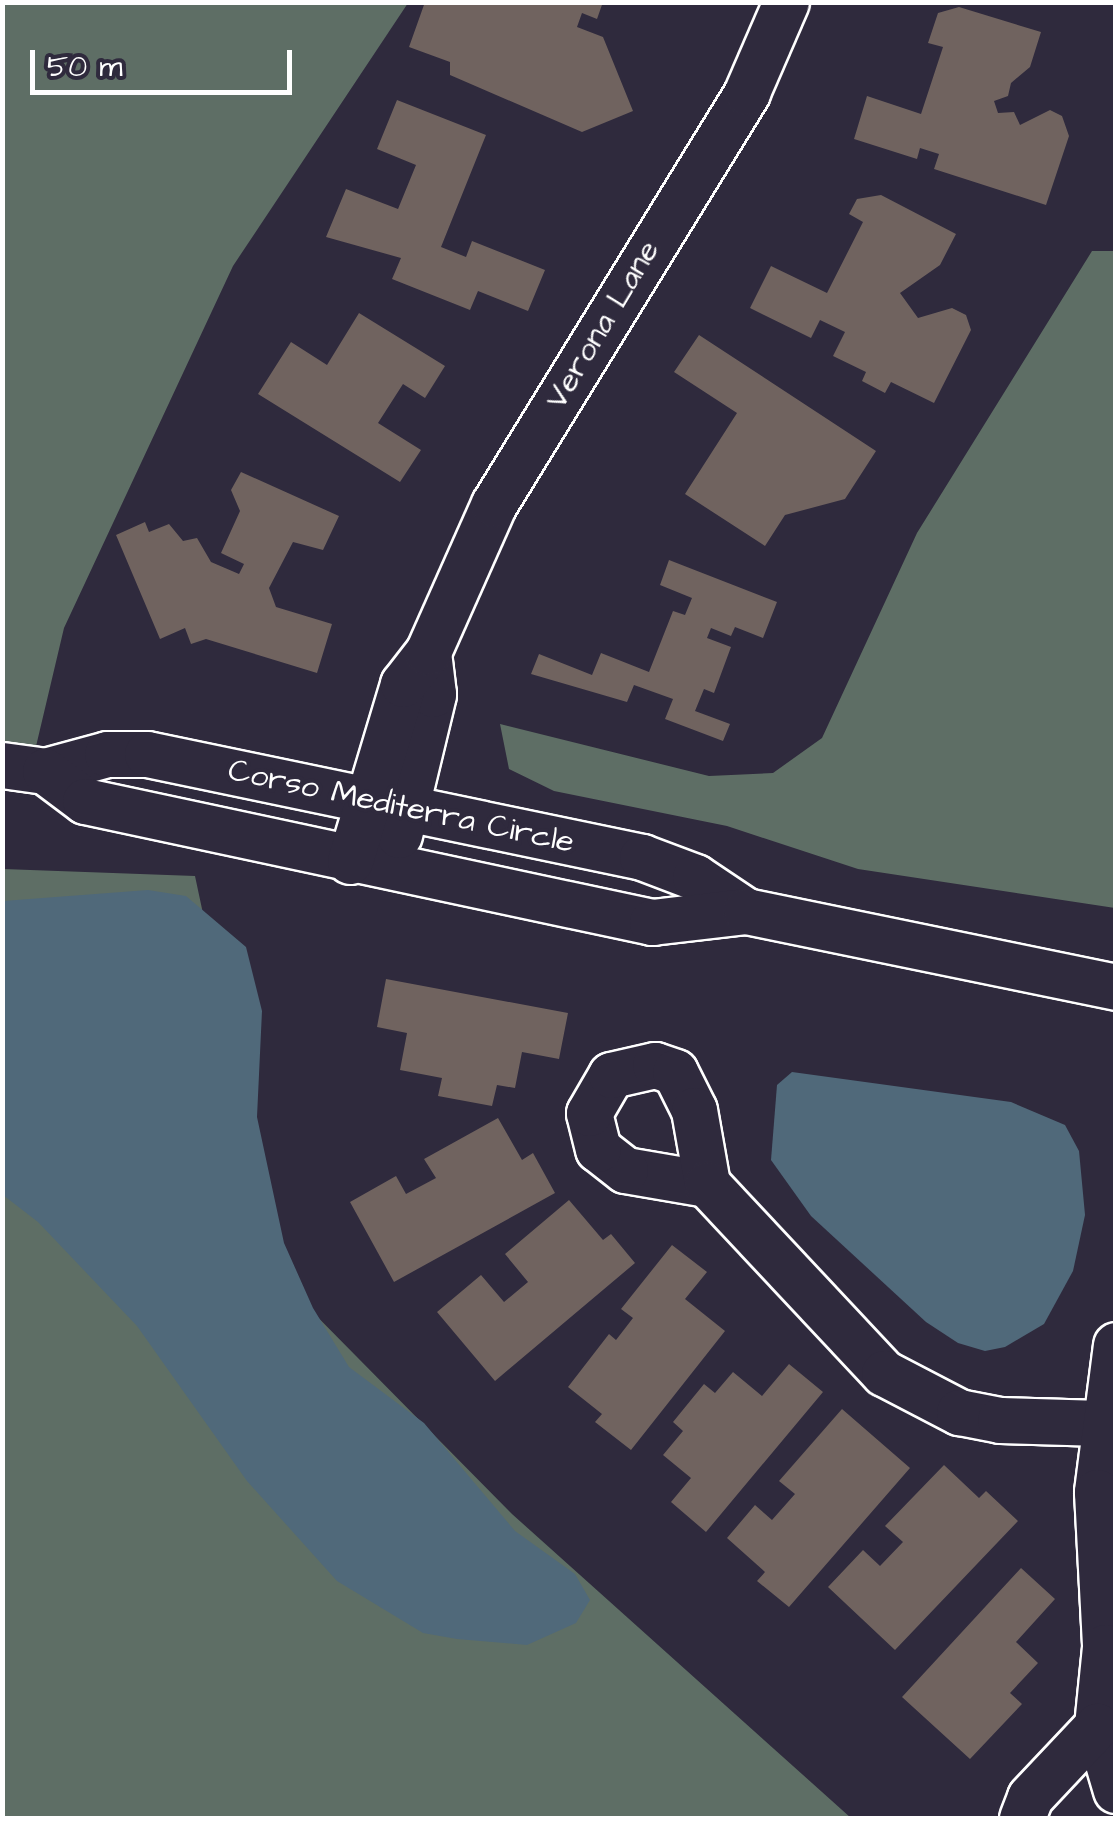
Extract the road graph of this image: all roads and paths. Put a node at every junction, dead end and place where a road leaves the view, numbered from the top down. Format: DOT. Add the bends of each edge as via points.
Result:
graph roads {
  1 [pos="786,2"];
  2 [pos="24,768"];
  3 [pos="387,804"];
  4 [pos="370,865"];
  5 [pos="746,911"];
  6 [pos="1116,987"];
  7 [pos="706,1184"];
  8 [pos="1116,1345"];
  9 [pos="1101,1423"];
  10 [pos="1097,1726"];
  11 [pos="1116,1790"];
  12 [pos="1022,1818"];
  1 -- 3 [label="street, Verona Lane" via="747,92 494,504 428,652 402,684"];
  2 -- 3 [label="street, Corso Mediterra Circle" via="147,754"];
  2 -- 4 [label="street, Corso Mediterra Circle" via="85,801"];
  3 -- 4 [label="street, Verona Lane"];
  3 -- 5 [label="street, Corso Mediterra Circle" via="642,857 695,876"];
  4 -- 5 [label="street, Corso Mediterra Circle" via="652,922"];
  5 -- 6 [label="street, Corso Mediterra Circle"];
  7 -- 9 [label="street" via="858,1353 904,1386 959,1412 1000,1420"];
  8 -- 9 [label="street"];
  9 -- 10 [label="street" via="1105,1646"];
  10 -- 11 [label="street"];
  10 -- 12 [label="street" via="1030,1797"];
}
